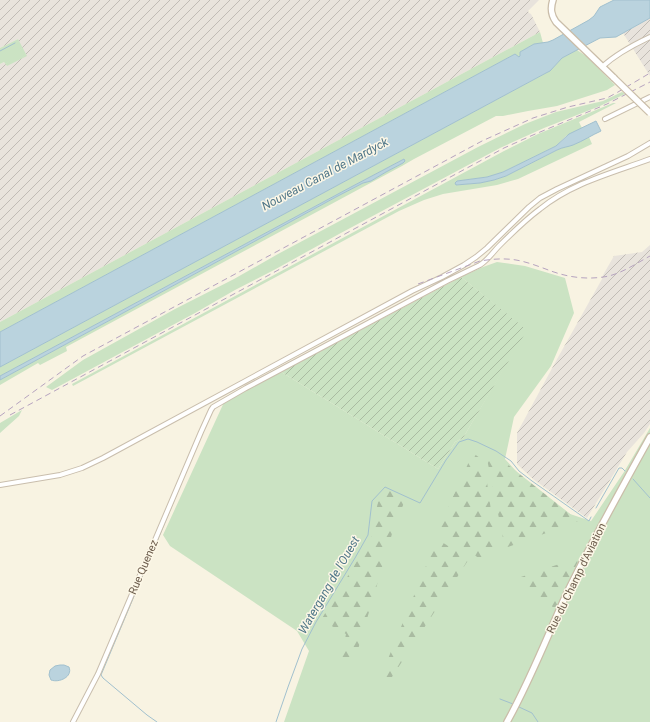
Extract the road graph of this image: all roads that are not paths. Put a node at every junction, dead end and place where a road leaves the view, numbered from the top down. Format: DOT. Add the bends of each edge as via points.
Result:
graph roads {
  1 [pos="553,0"];
  2 [pos="650,37"];
  3 [pos="602,67"];
  4 [pos="650,97"];
  5 [pos="650,113"];
  6 [pos="605,118"];
  7 [pos="650,143"];
  8 [pos="650,159"];
  9 [pos="650,437"];
  10 [pos="0,485"];
  11 [pos="73,722"];
  12 [pos="507,722"];
  1 -- 3 [label="street" via="551,12 554,19"];
  2 -- 3 [label="street"];
  3 -- 5 [label="street, bridge"];
  4 -- 6 [label="street"];
  7 -- 10 [label="street" via="625,158 540,198 482,252 455,270 99,460 60,475"];
  8 -- 11 [label="street, Rue Quenez" via="582,184 558,196 530,217 482,264 215,406 211,410 98,674"];
  9 -- 12 [label="street, Rue du Champ d'Aviation" via="601,526"];
}
